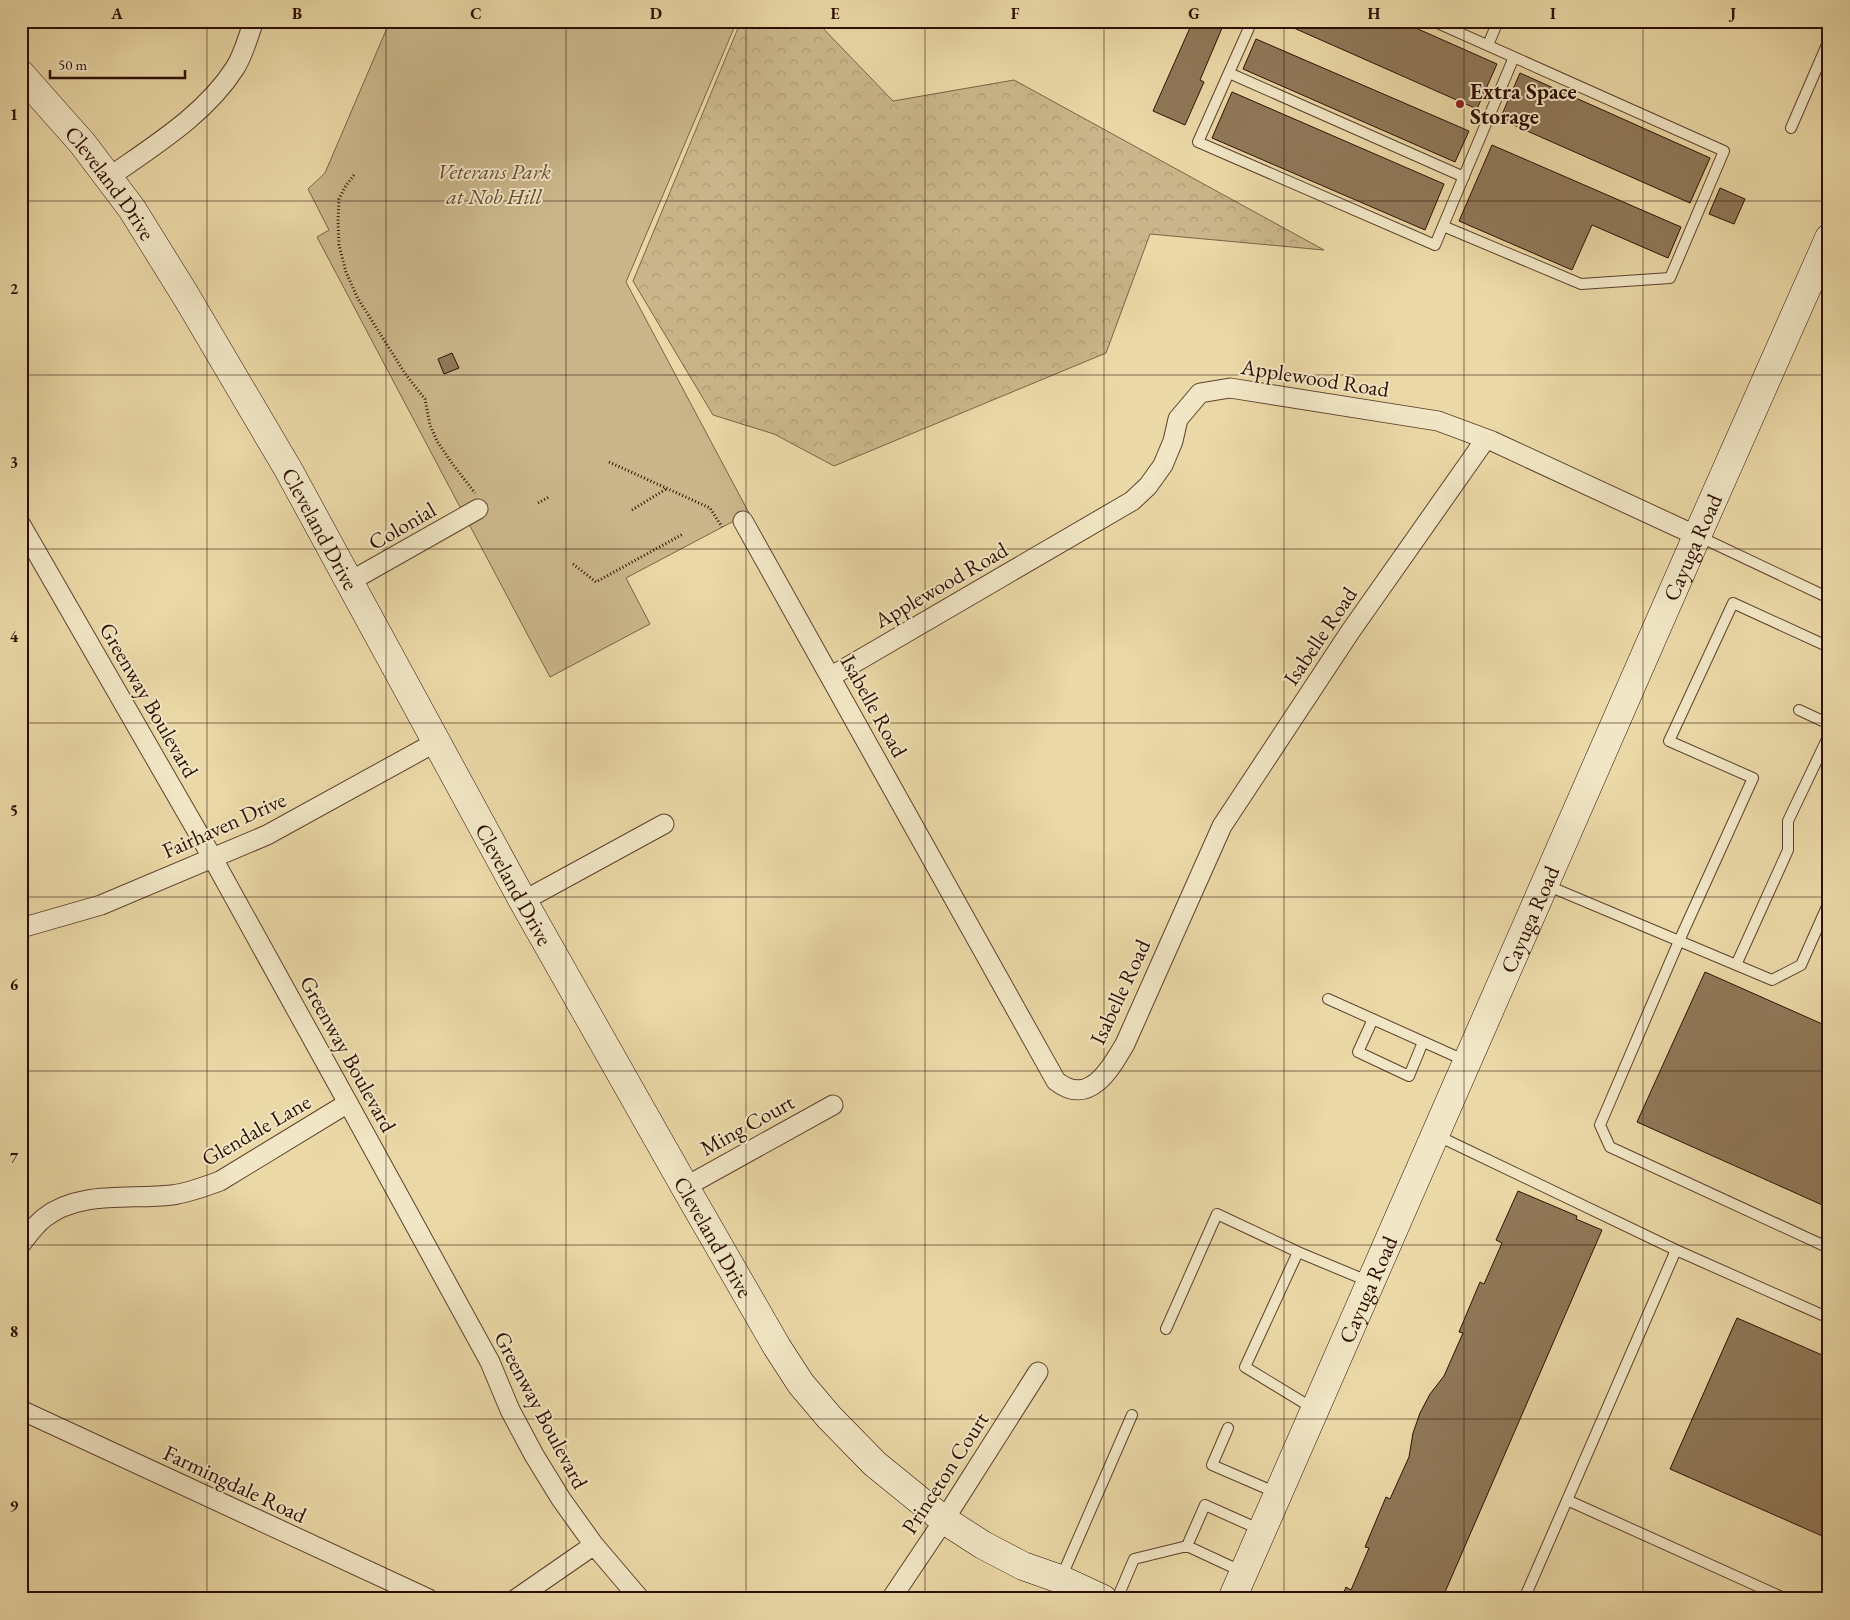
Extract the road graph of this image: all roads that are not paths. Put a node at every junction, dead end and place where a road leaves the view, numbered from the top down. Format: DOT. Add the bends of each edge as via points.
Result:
graph roads {
  1 [pos="254,21"];
  2 [pos="1252,21"];
  3 [pos="1434,21"];
  4 [pos="1498,21"];
  5 [pos="1825,21"];
  6 [pos="1829,23"];
  7 [pos="1829,40"];
  8 [pos="1488,46"];
  9 [pos="1514,57"];
  10 [pos="1229,73"];
  11 [pos="21,74"];
  12 [pos="1791,128"];
  13 [pos="1464,177"];
  14 [pos="108,178"];
  15 [pos="1443,226"];
  16 [pos="1829,238"];
  17 [pos="1485,440"];
  18 [pos="477,502"];
  19 [pos="743,521"];
  20 [pos="21,524"];
  21 [pos="1697,536"];
  22 [pos="349,582"];
  23 [pos="1829,598"];
  24 [pos="1829,647"];
  25 [pos="830,677"];
  26 [pos="1799,710"];
  27 [pos="1829,724"];
  28 [pos="1829,734"];
  29 [pos="436,742"];
  30 [pos="664,824"];
  31 [pos="212,857"];
  32 [pos="1544,884"];
  33 [pos="523,901"];
  34 [pos="1829,902"];
  35 [pos="21,928"];
  36 [pos="1679,941"];
  37 [pos="1736,965"];
  38 [pos="1328,999"];
  39 [pos="1373,1019"];
  40 [pos="1423,1042"];
  41 [pos="1467,1061"];
  42 [pos="348,1102"];
  43 [pos="833,1105"];
  44 [pos="1435,1134"];
  45 [pos="684,1187"];
  46 [pos="21,1244"];
  47 [pos="1829,1248"];
  48 [pos="1676,1250"];
  49 [pos="1298,1252"];
  50 [pos="1371,1282"];
  51 [pos="1829,1318"];
  52 [pos="1166,1329"];
  53 [pos="1038,1372"];
  54 [pos="21,1410"];
  55 [pos="1315,1410"];
  56 [pos="1132,1414"];
  57 [pos="1228,1428"];
  58 [pos="1278,1494"];
  59 [pos="1567,1500"];
  60 [pos="944,1520"];
  61 [pos="1262,1531"];
  62 [pos="594,1545"];
  63 [pos="1187,1546"];
  64 [pos="1244,1572"];
  65 [pos="1060,1579"];
  66 [pos="1104,1598"];
  67 [pos="429,1599"];
  68 [pos="516,1599"];
  69 [pos="640,1599"];
  70 [pos="891,1599"];
  71 [pos="1232,1599"];
  72 [pos="1524,1599"];
  73 [pos="1786,1599"];
  1 -- 14 [label="street" via="237,66 216,94 171,133"];
  2 -- 10 [label="lane"];
  3 -- 8 [label="lane"];
  4 -- 8 [label="lane"];
  5 -- 6 [label="lane"];
  7 -- 12 [label="lane"];
  8 -- 9 [label="lane"];
  9 -- 13 [label="lane"];
  9 -- 15 [label="lane" via="1724,151 1670,278 1581,284"];
  10 -- 13 [label="lane"];
  10 -- 15 [label="lane" via="1198,142 1435,245"];
  11 -- 14 [label="street, Cleveland Drive" via="83,144"];
  13 -- 15 [label="lane"];
  14 -- 22 [label="street, Cleveland Drive" via="132,209 190,304 288,469"];
  16 -- 21 [label="street, Cayuga Road"];
  17 -- 21 [label="street, Applewood Road"];
  17 -- 25 [label="street, Applewood Road" via="1438,421 1230,388 1200,393 1178,420 1163,465 1148,486 1132,500"];
  17 -- 25 [label="street, Isabelle Road" via="1350,632 1222,826 1125,1044 1113,1064 1087,1089 1075,1090 1056,1081"];
  18 -- 22 [label="street, Colonial"];
  19 -- 25 [label="street, Isabelle Road"];
  20 -- 31 [label="street, Greenway Boulevard"];
  21 -- 23 [label="lane"];
  21 -- 32 [label="street, Cayuga Road"];
  22 -- 29 [label="street, Cleveland Drive"];
  24 -- 36 [label="lane" via="1733,603 1669,741 1753,778"];
  26 -- 27 [label="lane"];
  28 -- 37 [label="lane" via="1788,821 1788,850"];
  29 -- 31 [label="street, Fairhaven Drive" via="267,835"];
  29 -- 33 [label="street, Cleveland Drive"];
  30 -- 33 [label="street"];
  31 -- 35 [label="street, Fairhaven Drive" via="100,905"];
  31 -- 42 [label="street, Greenway Boulevard"];
  32 -- 36 [label="lane"];
  32 -- 41 [label="street, Cayuga Road"];
  33 -- 45 [label="street, Cleveland Drive"];
  34 -- 37 [label="lane" via="1801,965 1772,980"];
  36 -- 37 [label="lane"];
  36 -- 47 [label="lane" via="1600,1125 1610,1147"];
  38 -- 39 [label="lane"];
  39 -- 40 [label="lane"];
  39 -- 40 [label="lane" via="1358,1052 1409,1076"];
  40 -- 41 [label="lane"];
  41 -- 44 [label="street, Cayuga Road"];
  42 -- 46 [label="street, Glendale Lane" via="220,1182 172,1195 100,1198 69,1205 45,1217"];
  42 -- 62 [label="street, Greenway Boulevard" via="490,1362 534,1455"];
  43 -- 45 [label="street, Ming Court"];
  44 -- 48 [label="lane"];
  44 -- 50 [label="street, Cayuga Road"];
  45 -- 60 [label="street, Cleveland Drive" via="776,1347 801,1384 875,1464"];
  48 -- 51 [label="lane"];
  48 -- 59 [label="lane"];
  49 -- 50 [label="lane"];
  49 -- 52 [label="lane" via="1217,1214"];
  49 -- 55 [label="lane" via="1245,1367"];
  50 -- 55 [label="street, Cayuga Road"];
  53 -- 60 [label="street, Princeton Court"];
  54 -- 67 [label="street, Farmingdale Road"];
  55 -- 58 [label="street, Cayuga Road"];
  56 -- 65 [label="lane"];
  57 -- 58 [label="lane" via="1212,1465"];
  58 -- 61 [label="street, Cayuga Road"];
  59 -- 72 [label="lane"];
  59 -- 73 [label="lane"];
  60 -- 65 [label="street, Cleveland Drive" via="1023,1566"];
  60 -- 70 [label="street, Princeton Court"];
  61 -- 63 [label="lane" via="1205,1505"];
  61 -- 64 [label="street, Cayuga Road"];
  62 -- 68 [label="street"];
  62 -- 69 [label="street, Greenway Boulevard"];
  63 -- 64 [label="lane"];
  63 -- 66 [label="lane" via="1134,1560"];
  64 -- 71 [label="street, Cayuga Road"];
  65 -- 66 [label="street, Cleveland Drive"];
}
